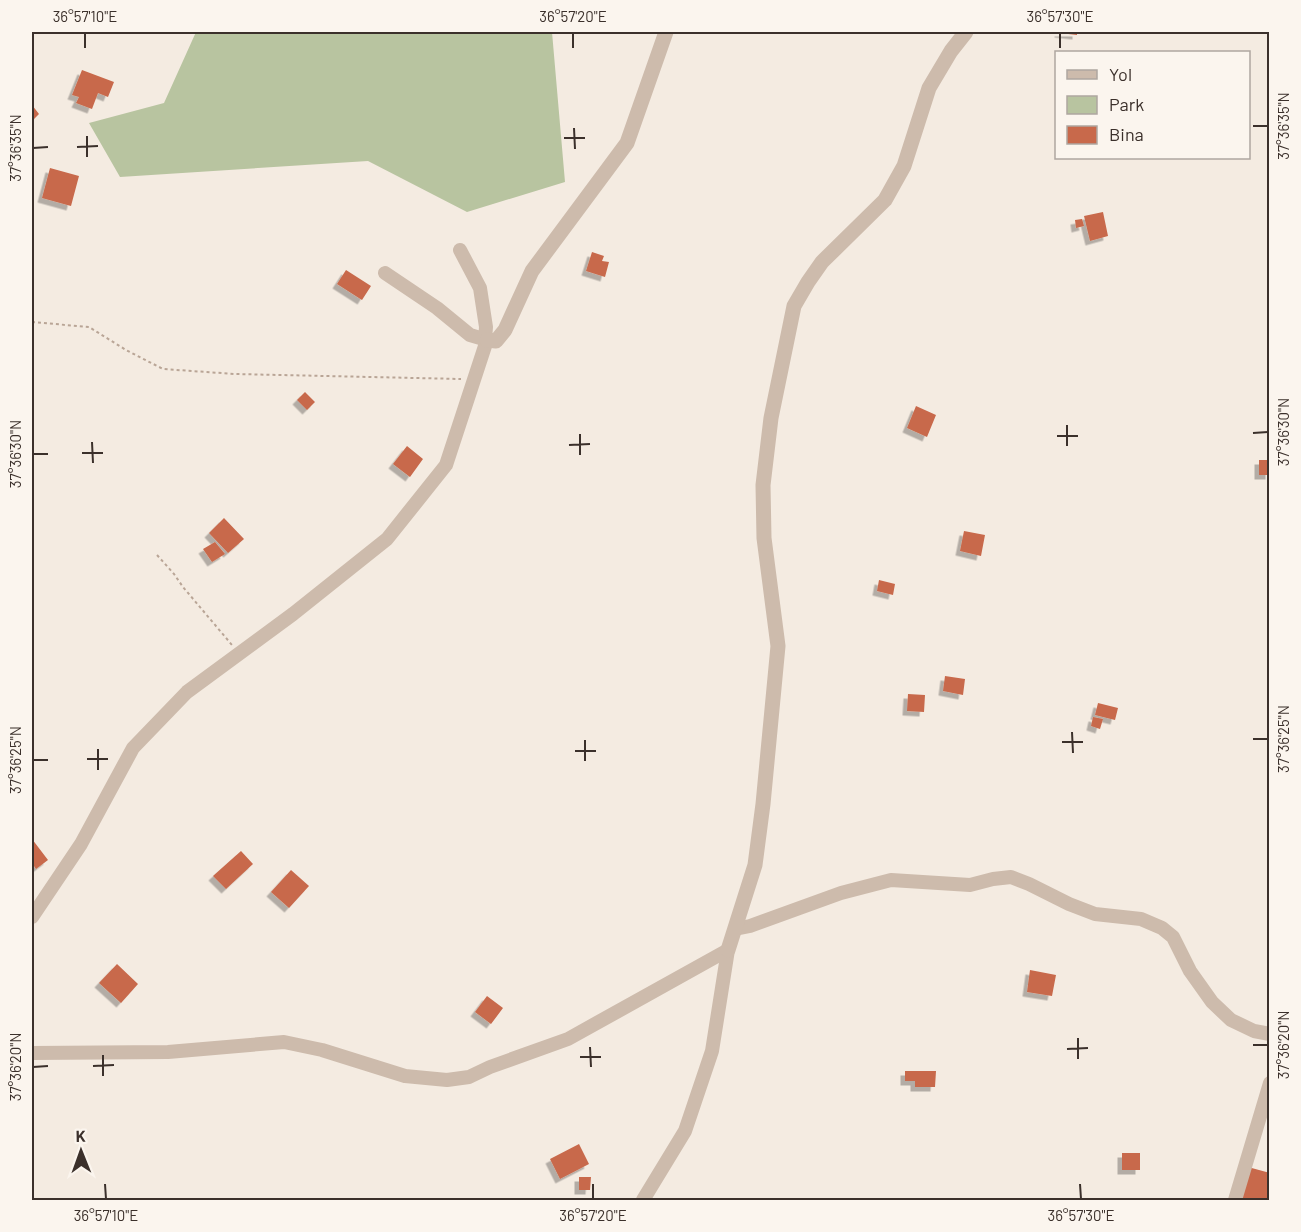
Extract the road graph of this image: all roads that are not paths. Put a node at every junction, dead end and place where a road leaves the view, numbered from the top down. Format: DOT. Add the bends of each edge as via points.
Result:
graph roads {
  1 [pos="666,32"];
  2 [pos="966,32"];
  3 [pos="460,250"];
  4 [pos="385,273"];
  5 [pos="485,340"];
  6 [pos="32,917"];
  7 [pos="735,929"];
  8 [pos="728,950"];
  9 [pos="1269,1034"];
  10 [pos="32,1053"];
  11 [pos="1269,1083"];
  12 [pos="643,1200"];
  13 [pos="1235,1200"];
  1 -- 5 [label="street" via="627,142 532,271 505,330 496,341"];
  2 -- 7 [label="street" via="929,88 904,166 885,200 822,262 794,306 771,418 763,484 764,538 778,646 764,804 755,865"];
  3 -- 5 [label="street" via="480,288"];
  4 -- 5 [label="street" via="470,335"];
  5 -- 6 [label="street" via="446,465 387,538 187,692 133,748 81,844"];
  7 -- 8 [label="street"];
  7 -- 9 [label="street" via="891,880 970,885 1011,877 1095,914 1141,919 1162,928 1173,937 1212,1002 1231,1020"];
  8 -- 10 [label="street" via="568,1039 469,1077 447,1080 405,1076 284,1041 168,1052"];
  8 -- 12 [label="street" via="712,1051 686,1131"];
  11 -- 13 [label="street"];
}
